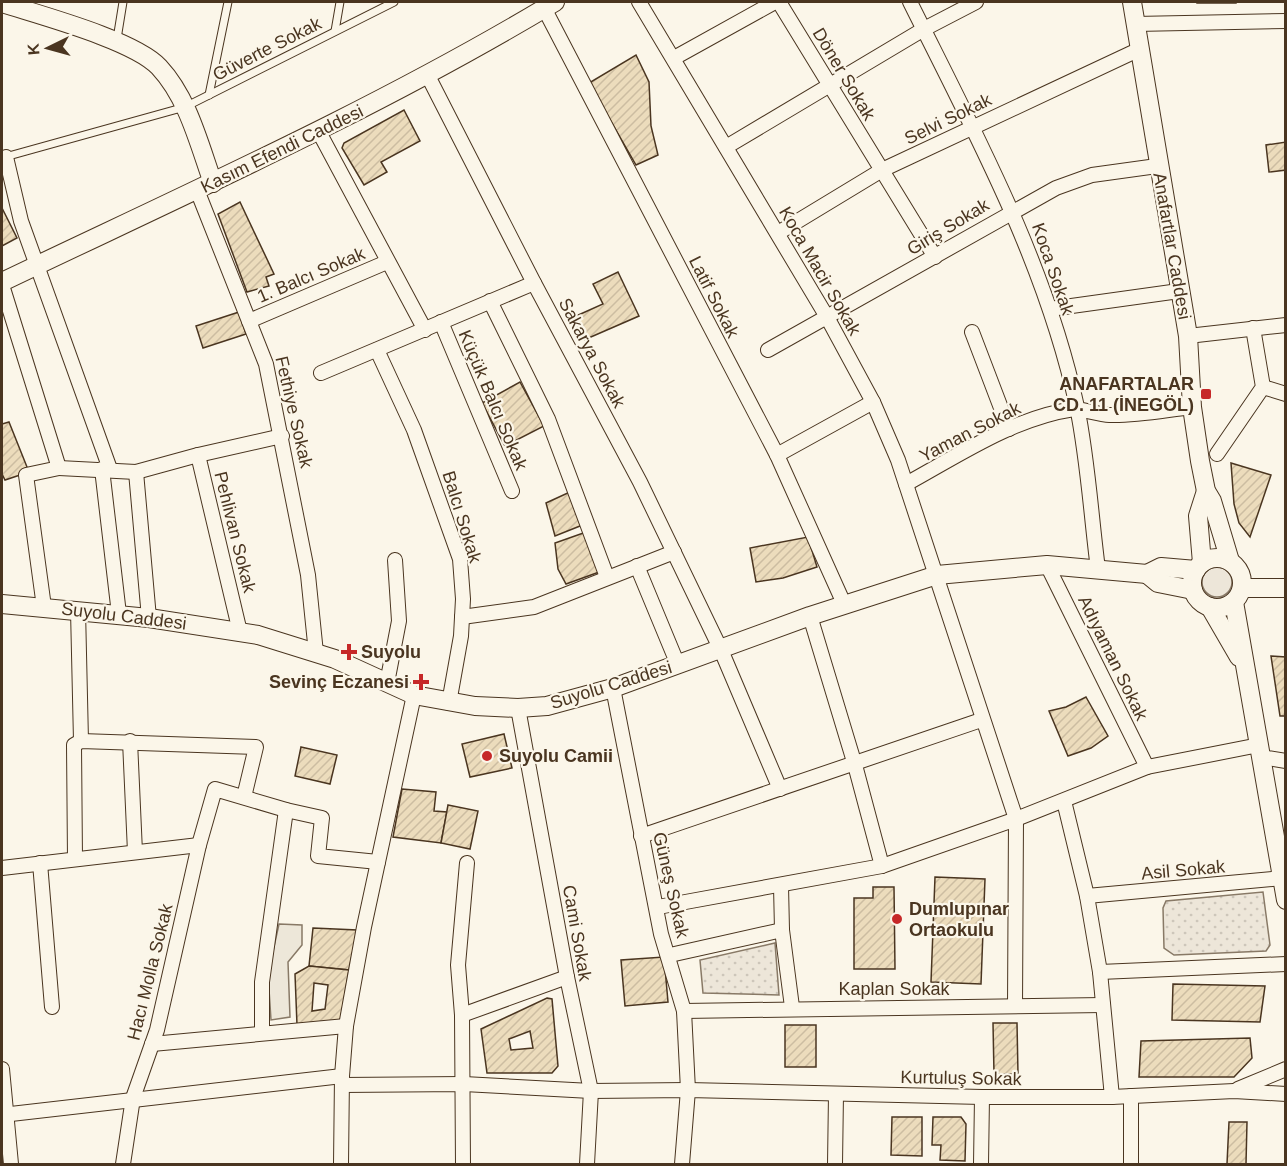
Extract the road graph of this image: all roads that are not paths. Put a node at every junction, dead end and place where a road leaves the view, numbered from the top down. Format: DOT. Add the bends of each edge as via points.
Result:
graph roads {
  1 [pos="123,2"];
  2 [pos="228,2"];
  3 [pos="340,2"];
  4 [pos="394,2"];
  5 [pos="639,2"];
  6 [pos="777,2"];
  7 [pos="910,2"];
  8 [pos="976,2"];
  9 [pos="1132,2"];
  10 [pos="10,4"];
  11 [pos="550,5"];
  12 [pos="1286,21"];
  13 [pos="1135,24"];
  14 [pos="924,28"];
  15 [pos="335,31"];
  16 [pos="116,42"];
  17 [pos="1140,49"];
  18 [pos="674,58"];
  19 [pos="428,76"];
  20 [pos="830,84"];
  21 [pos="209,95"];
  22 [pos="185,107"];
  23 [pos="971,127"];
  24 [pos="319,132"];
  25 [pos="726,147"];
  26 [pos="4,157"];
  27 [pos="1157,166"];
  28 [pos="882,170"];
  29 [pos="205,186"];
  30 [pos="1013,210"];
  31 [pos="778,233"];
  32 [pos="935,257"];
  33 [pos="387,262"];
  34 [pos="37,265"];
  35 [pos="534,283"];
  36 [pos="2,284"];
  37 [pos="1179,291"];
  38 [pos="490,302"];
  39 [pos="1050,309"];
  40 [pos="827,317"];
  41 [pos="249,321"];
  42 [pos="441,322"];
  43 [pos="1286,325"];
  44 [pos="1253,328"];
  45 [pos="425,330"];
  46 [pos="972,332"];
  47 [pos="1188,336"];
  48 [pos="377,350"];
  49 [pos="768,350"];
  50 [pos="321,374"];
  51 [pos="1263,387"];
  52 [pos="1286,394"];
  53 [pos="873,402"];
  54 [pos="1192,407"];
  55 [pos="1077,408"];
  56 [pos="1009,429"];
  57 [pos="282,436"];
  58 [pos="1217,454"];
  59 [pos="198,455"];
  60 [pos="777,455"];
  61 [pos="59,468"];
  62 [pos="106,469"];
  63 [pos="136,472"];
  64 [pos="906,484"];
  65 [pos="512,491"];
  66 [pos="1206,491"];
  67 [pos="674,552"];
  68 [pos="395,560"];
  69 [pos="1230,561"];
  70 [pos="1047,565"];
  71 [pos="637,566"];
  72 [pos="1199,566"];
  73 [pos="1098,569"];
  74 [pos="1147,574"];
  75 [pos="937,575"];
  76 [pos="607,577"];
  77 [pos="1286,588"];
  78 [pos="1192,590"];
  79 [pos="1238,595"];
  80 [pos="2,604"];
  81 [pos="845,606"];
  82 [pos="44,607"];
  83 [pos="1210,607"];
  84 [pos="78,609"];
  85 [pos="119,614"];
  86 [pos="810,616"];
  87 [pos="462,617"];
  88 [pos="149,618"];
  89 [pos="240,632"];
  90 [pos="721,650"];
  91 [pos="316,653"];
  92 [pos="678,665"];
  93 [pos="1245,666"];
  94 [pos="387,683"];
  95 [pos="614,688"];
  96 [pos="414,695"];
  97 [pos="449,703"];
  98 [pos="518,708"];
  99 [pos="981,720"];
  100 [pos="81,741"];
  101 [pos="130,741"];
  102 [pos="1260,751"];
  103 [pos="1286,761"];
  104 [pos="855,765"];
  105 [pos="1147,767"];
  106 [pos="780,789"];
  107 [pos="244,796"];
  108 [pos="1064,801"];
  109 [pos="286,810"];
  110 [pos="1016,819"];
  111 [pos="641,836"];
  112 [pos="199,845"];
  113 [pos="135,852"];
  114 [pos="75,859"];
  115 [pos="378,862"];
  116 [pos="40,863"];
  117 [pos="467,863"];
  118 [pos="882,866"];
  119 [pos="2,868"];
  120 [pos="1282,878"];
  121 [pos="781,886"];
  122 [pos="1087,897"];
  123 [pos="1285,899"];
  124 [pos="658,907"];
  125 [pos="782,930"];
  126 [pos="670,955"];
  127 [pos="1286,964"];
  128 [pos="1100,972"];
  129 [pos="567,977"];
  130 [pos="1103,1005"];
  131 [pos="1015,1006"];
  132 [pos="52,1007"];
  133 [pos="792,1007"];
  134 [pos="684,1011"];
  135 [pos="462,1015"];
  136 [pos="346,1026"];
  137 [pos="262,1034"];
  138 [pos="152,1044"];
  139 [pos="2,1069"];
  140 [pos="1286,1069"];
  141 [pos="342,1080"];
  142 [pos="464,1084"];
  143 [pos="591,1090"];
  144 [pos="688,1090"];
  145 [pos="1234,1091"];
  146 [pos="836,1094"];
  147 [pos="1286,1094"];
  148 [pos="1131,1096"];
  149 [pos="982,1097"];
  150 [pos="1112,1097"];
  151 [pos="133,1098"];
  152 [pos="4,1115"];
  153 [pos="11,1164"];
  154 [pos="123,1164"];
  155 [pos="341,1164"];
  156 [pos="463,1164"];
  157 [pos="587,1164"];
  158 [pos="682,1164"];
  159 [pos="835,1164"];
  160 [pos="981,1164"];
  161 [pos="1131,1164"];
  1 -- 16 [label="lane"];
  2 -- 21 [label="lane"];
  3 -- 15 [label="lane"];
  4 -- 15 [label="lane, Güverte Sokak"];
  5 -- 18 [label="street, Koca Macir Sokak"];
  6 -- 18 [label="street"];
  6 -- 20 [label="street, Döner Sokak"];
  7 -- 14 [label="street, Koca Sokak"];
  8 -- 14 [label="street"];
  9 -- 13 [label="street, Anafartlar Caddesi"];
  10 -- 16 [label="street"];
  11 -- 19 [label="street, Kasım Efendi Caddesi"];
  11 -- 60 [label="street, Latif Sokak"];
  12 -- 13 [label="street"];
  13 -- 17 [label="street, Anafartlar Caddesi"];
  14 -- 20 [label="street"];
  14 -- 23 [label="street, Koca Sokak"];
  15 -- 21 [label="lane, Güverte Sokak"];
  16 -- 22 [label="street" via="133,47 158,66"];
  17 -- 23 [label="street, Selvi Sokak"];
  17 -- 27 [label="street, Anafartlar Caddesi"];
  18 -- 25 [label="street, Koca Macir Sokak"];
  19 -- 24 [label="street, Kasım Efendi Caddesi"];
  19 -- 35 [label="street, Sakarya Sokak"];
  20 -- 25 [label="street"];
  20 -- 28 [label="street, Döner Sokak"];
  21 -- 22 [label="lane, Güverte Sokak"];
  22 -- 26 [label="lane, Güverte Sokak"];
  22 -- 29 [label="street"];
  23 -- 28 [label="street, Selvi Sokak"];
  23 -- 30 [label="street, Koca Sokak"];
  24 -- 29 [label="street, Kasım Efendi Caddesi"];
  24 -- 33 [label="street"];
  25 -- 31 [label="street, Koca Macir Sokak"];
  26 -- 34 [label="street"];
  27 -- 30 [label="street, Giriş Sokak" via="1083,178"];
  27 -- 37 [label="street, Anafartlar Caddesi"];
  28 -- 31 [label="street, Selvi Sokak"];
  28 -- 32 [label="street, Döner Sokak"];
  29 -- 34 [label="street, Kasım Efendi Caddesi"];
  29 -- 41 [label="street, Fethiye Sokak"];
  30 -- 32 [label="street, Giriş Sokak"];
  30 -- 39 [label="street, Koca Sokak"];
  31 -- 40 [label="street, Koca Macir Sokak"];
  32 -- 40 [label="street, Giriş Sokak"];
  33 -- 41 [label="street, 1. Balcı Sokak"];
  33 -- 45 [label="street"];
  34 -- 36 [label="street, Kasım Efendi Caddesi"];
  34 -- 62 [label="street"];
  35 -- 38 [label="street"];
  35 -- 67 [label="street, Sakarya Sokak"];
  36 -- 61 [label="street"];
  37 -- 39 [label="street"];
  37 -- 47 [label="street, Anafartlar Caddesi"];
  38 -- 42 [label="street"];
  38 -- 76 [label="street" via="548,419"];
  39 -- 55 [label="street, Koca Sokak"];
  40 -- 49 [label="street, Giriş Sokak"];
  40 -- 53 [label="street, Koca Macir Sokak"];
  41 -- 57 [label="street, Fethiye Sokak" via="266,364"];
  42 -- 45 [label="street"];
  42 -- 65 [label="street, Küçük Balcı Sokak"];
  43 -- 44 [label="street"];
  44 -- 47 [label="street"];
  44 -- 51 [label="street"];
  45 -- 48 [label="street"];
  46 -- 56 [label="street"];
  47 -- 54 [label="street, Anafartlar Caddesi"];
  48 -- 50 [label="street"];
  48 -- 87 [label="street, Balcı Sokak" via="414,430 460,559"];
  51 -- 52 [label="street"];
  51 -- 58 [label="street"];
  53 -- 60 [label="street"];
  53 -- 64 [label="street, Koca Macir Sokak"];
  54 -- 55 [label="street" via="1112,415 1090,414"];
  54 -- 66 [label="street, Anafartlar Caddesi"];
  55 -- 56 [label="street, Yaman Sokak"];
  55 -- 73 [label="street, Koca Sokak"];
  56 -- 64 [label="street, Yaman Sokak"];
  57 -- 59 [label="street, Pehlivan Sokak"];
  57 -- 91 [label="street, Fethiye Sokak" via="308,575"];
  59 -- 63 [label="street"];
  59 -- 89 [label="street, Pehlivan Sokak"];
  60 -- 81 [label="street, Latif Sokak"];
  61 -- 62 [label="street"];
  61 -- 82 [label="street" via="26,475"];
  62 -- 63 [label="street"];
  62 -- 85 [label="street"];
  63 -- 88 [label="street"];
  64 -- 75 [label="street, Koca Macir Sokak"];
  66 -- 69 [label="street"];
  66 -- 72 [label="street" via="1198,516"];
  67 -- 71 [label="street"];
  67 -- 90 [label="street, Sakarya Sokak"];
  68 -- 94 [label="street" via="399,621"];
  69 -- 72 [label="street" via="1216,557"];
  69 -- 79 [label="street" via="1240,572"];
  70 -- 73 [label="street, Suyolu Caddesi"];
  70 -- 75 [label="street, Suyolu Caddesi"];
  70 -- 105 [label="street, Adıyaman Sokak"];
  71 -- 76 [label="street"];
  71 -- 92 [label="street"];
  72 -- 74 [label="street" via="1161,567"];
  72 -- 78 [label="street"];
  73 -- 74 [label="street, Suyolu Caddesi"];
  74 -- 78 [label="street" via="1158,583"];
  75 -- 81 [label="street, Suyolu Caddesi"];
  75 -- 99 [label="street, Koca Macir Sokak"];
  76 -- 87 [label="street" via="534,607"];
  77 -- 79 [label="street"];
  78 -- 83 [label="street"];
  79 -- 83 [label="street" via="1227,606"];
  79 -- 93 [label="street"];
  80 -- 82 [label="street, Suyolu Caddesi"];
  81 -- 86 [label="street, Suyolu Caddesi"];
  82 -- 84 [label="street, Suyolu Caddesi"];
  83 -- 93 [label="street"];
  84 -- 85 [label="street, Suyolu Caddesi"];
  84 -- 100 [label="street"];
  85 -- 88 [label="street, Suyolu Caddesi"];
  86 -- 90 [label="street, Suyolu Caddesi"];
  86 -- 104 [label="street"];
  87 -- 97 [label="street, Balcı Sokak"];
  88 -- 89 [label="street, Suyolu Caddesi"];
  89 -- 91 [label="street, Suyolu Caddesi"];
  90 -- 92 [label="street, Suyolu Caddesi"];
  90 -- 106 [label="street, Sakarya Sokak"];
  91 -- 94 [label="street, Suyolu Caddesi"];
  92 -- 95 [label="street, Suyolu Caddesi"];
  93 -- 102 [label="street"];
  94 -- 96 [label="street, Suyolu Caddesi"];
  95 -- 98 [label="street, Suyolu Caddesi" via="547,706"];
  95 -- 111 [label="street, Güneş Sokak"];
  96 -- 97 [label="street, Suyolu Caddesi"];
  96 -- 115 [label="street"];
  97 -- 98 [label="street, Suyolu Caddesi"];
  98 -- 129 [label="street, Cami Sokak"];
  99 -- 104 [label="street"];
  99 -- 110 [label="street, Koca Macir Sokak"];
  100 -- 101 [label="street"];
  100 -- 114 [label="street" via="74,745"];
  101 -- 107 [label="street" via="255,747"];
  101 -- 113 [label="street"];
  102 -- 103 [label="street"];
  102 -- 105 [label="street"];
  102 -- 120 [label="street"];
  104 -- 106 [label="street"];
  104 -- 118 [label="street"];
  105 -- 108 [label="street"];
  106 -- 111 [label="street"];
  107 -- 109 [label="street"];
  107 -- 112 [label="street, Hacı Molla Sokak" via="215,789"];
  108 -- 110 [label="street"];
  108 -- 122 [label="street"];
  109 -- 115 [label="street" via="322,818 318,856"];
  109 -- 137 [label="street" via="262,982"];
  110 -- 118 [label="street"];
  110 -- 131 [label="street, Koca Macir Sokak"];
  111 -- 124 [label="street, Güneş Sokak"];
  112 -- 113 [label="street"];
  112 -- 138 [label="street, Hacı Molla Sokak"];
  113 -- 114 [label="street"];
  114 -- 116 [label="street"];
  115 -- 136 [label="street"];
  116 -- 119 [label="street"];
  116 -- 132 [label="street"];
  117 -- 135 [label="street" via="458,965"];
  118 -- 121 [label="street"];
  120 -- 122 [label="street, Asil Sokak"];
  120 -- 123 [label="street"];
  121 -- 124 [label="street"];
  121 -- 125 [label="street"];
  122 -- 128 [label="street"];
  124 -- 126 [label="street, Güneş Sokak" via="661,934"];
  125 -- 126 [label="street"];
  125 -- 133 [label="street"];
  126 -- 134 [label="street, Güneş Sokak"];
  127 -- 128 [label="street"];
  128 -- 130 [label="street"];
  129 -- 135 [label="street"];
  129 -- 143 [label="street, Cami Sokak"];
  130 -- 131 [label="street, Kaplan Sokak"];
  130 -- 150 [label="street"];
  131 -- 133 [label="street, Kaplan Sokak"];
  133 -- 134 [label="street, Kaplan Sokak"];
  134 -- 144 [label="street, Güneş Sokak"];
  135 -- 142 [label="street"];
  136 -- 137 [label="street"];
  136 -- 141 [label="street"];
  137 -- 138 [label="street"];
  138 -- 151 [label="street, Hacı Molla Sokak"];
  139 -- 152 [label="street"];
  140 -- 145 [label="street"];
  141 -- 142 [label="street, Kurtuluş Sokak"];
  141 -- 151 [label="street, Kurtuluş Sokak"];
  141 -- 155 [label="street"];
  142 -- 143 [label="street, Kurtuluş Sokak"];
  142 -- 156 [label="street"];
  143 -- 144 [label="street, Kurtuluş Sokak"];
  143 -- 157 [label="street, Cami Sokak"];
  144 -- 146 [label="street, Kurtuluş Sokak"];
  144 -- 158 [label="street, Güneş Sokak"];
  145 -- 147 [label="street"];
  145 -- 148 [label="street, Kurtuluş Sokak"];
  146 -- 149 [label="street, Kurtuluş Sokak"];
  146 -- 159 [label="street"];
  148 -- 150 [label="street, Kurtuluş Sokak"];
  148 -- 161 [label="street"];
  149 -- 150 [label="street, Kurtuluş Sokak"];
  149 -- 160 [label="street"];
  151 -- 152 [label="street, Kurtuluş Sokak"];
  151 -- 154 [label="street, Hacı Molla Sokak"];
  152 -- 153 [label="street"];
}
